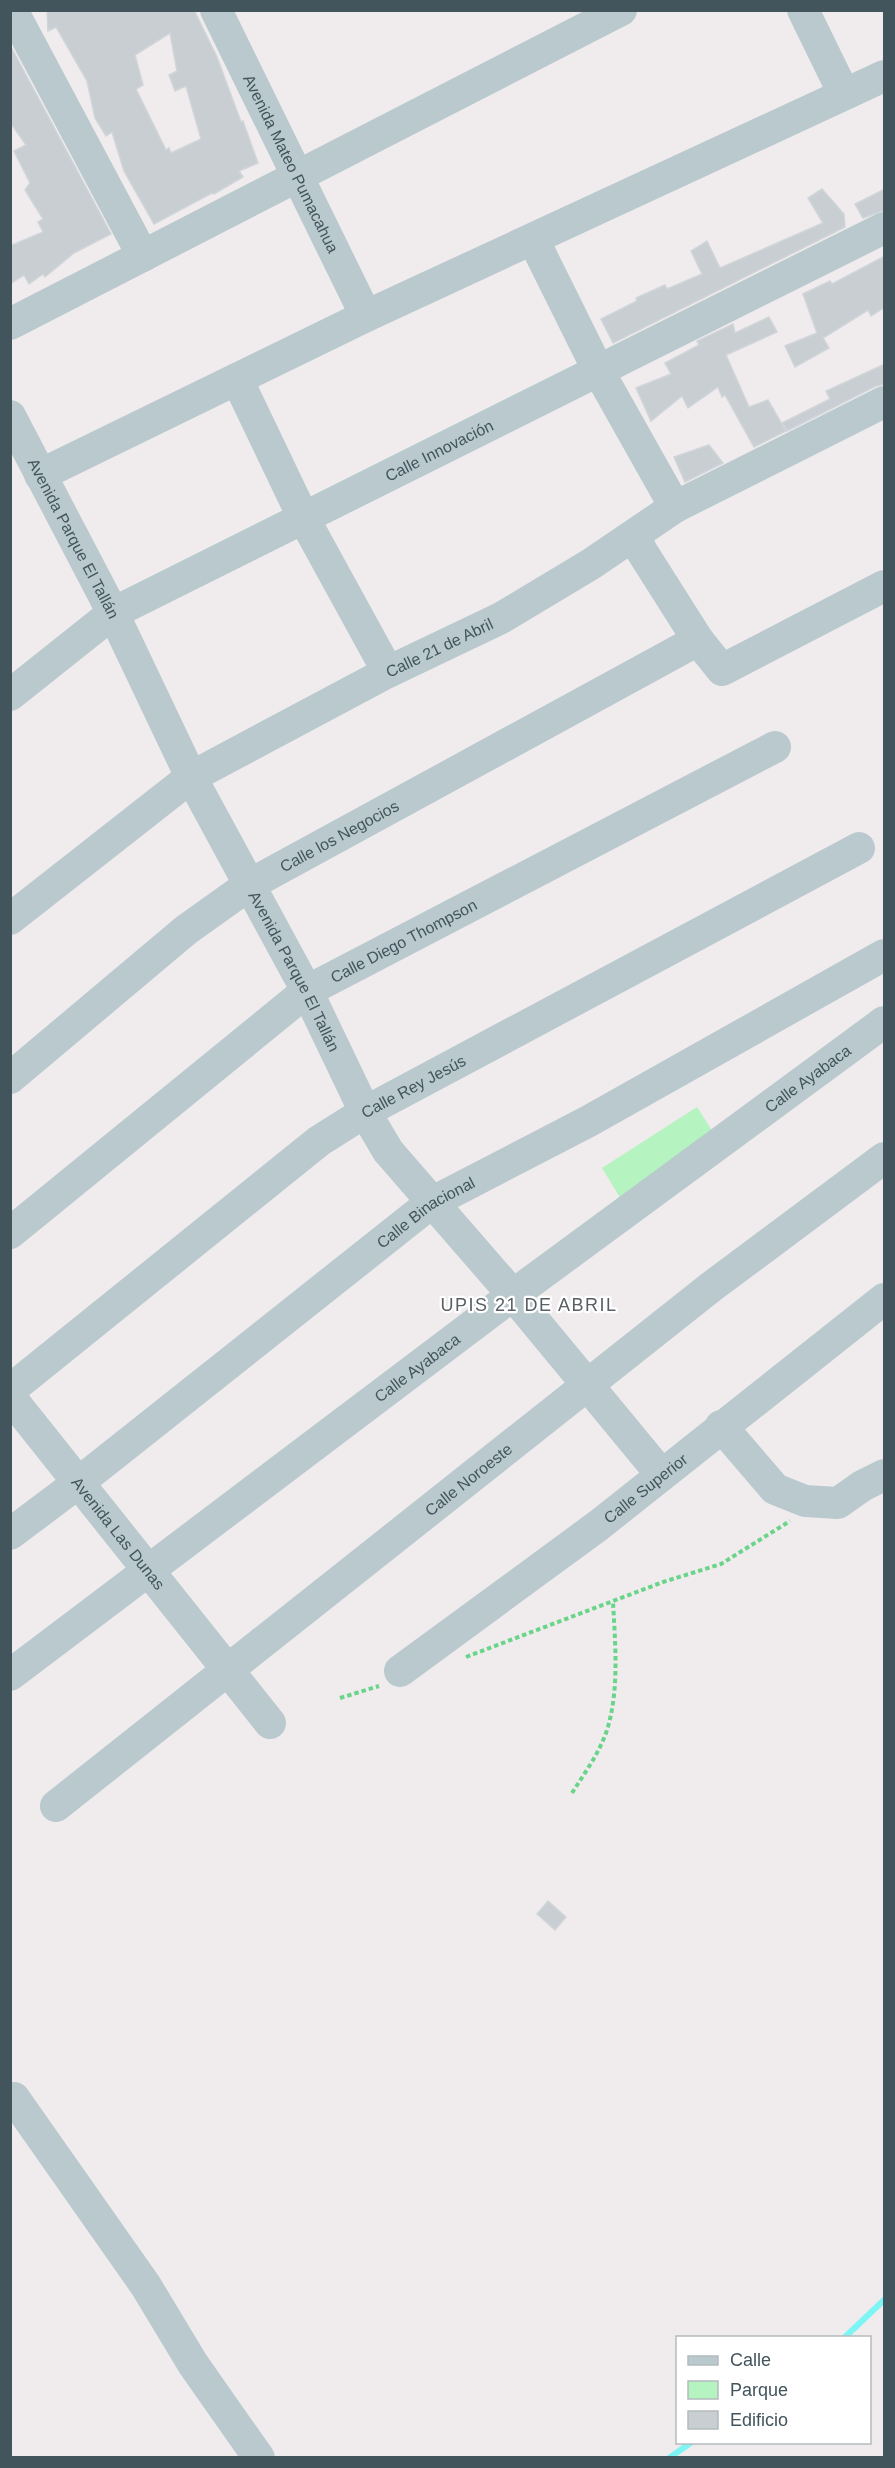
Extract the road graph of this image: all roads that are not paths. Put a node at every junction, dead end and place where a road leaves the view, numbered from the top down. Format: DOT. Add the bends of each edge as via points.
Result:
graph roads {
  1 [pos="621,10"];
  2 [pos="803,10"];
  3 [pos="226,14"];
  4 [pos="13,15"];
  5 [pos="885,76"];
  6 [pos="844,94"];
  7 [pos="298,177"];
  8 [pos="885,228"];
  9 [pos="533,239"];
  10 [pos="143,256"];
  11 [pos="366,316"];
  12 [pos="10,324"];
  13 [pos="599,372"];
  14 [pos="237,379"];
  15 [pos="885,402"];
  16 [pos="10,416"];
  17 [pos="40,475"];
  18 [pos="675,507"];
  19 [pos="303,517"];
  20 [pos="635,535"];
  21 [pos="885,586"];
  22 [pos="112,613"];
  23 [pos="698,640"];
  24 [pos="388,672"];
  25 [pos="10,695"];
  26 [pos="775,747"];
  27 [pos="191,777"];
  28 [pos="859,848"];
  29 [pos="249,885"];
  30 [pos="10,919"];
  31 [pos="885,955"];
  32 [pos="307,991"];
  33 [pos="885,1022"];
  34 [pos="10,1078"];
  35 [pos="365,1112"];
  36 [pos="885,1158"];
  37 [pos="693,1160"];
  38 [pos="431,1203"];
  39 [pos="10,1233"];
  40 [pos="513,1295"];
  41 [pos="885,1299"];
  42 [pos="588,1386"];
  43 [pos="10,1390"];
  44 [pos="10,1397"];
  45 [pos="721,1426"];
  46 [pos="661,1474"];
  47 [pos="885,1475"];
  48 [pos="78,1483"];
  49 [pos="10,1534"];
  50 [pos="148,1571"];
  51 [pos="227,1670"];
  52 [pos="10,1675"];
  53 [pos="393,1677"];
  54 [pos="270,1723"];
  55 [pos="56,1806"];
  56 [pos="14,2098"];
  57 [pos="259,2457"];
  1 -- 7 [label="street"];
  2 -- 6 [label="street"];
  3 -- 7 [label="street, Avenida Mateo Pumacahua"];
  4 -- 10 [label="street"];
  5 -- 6 [label="street"];
  6 -- 9 [label="street"];
  7 -- 10 [label="street"];
  7 -- 11 [label="street, Avenida Mateo Pumacahua"];
  8 -- 13 [label="street, Calle Innovación"];
  9 -- 11 [label="street"];
  9 -- 13 [label="street"];
  10 -- 12 [label="street"];
  11 -- 14 [label="street"];
  13 -- 18 [label="street"];
  13 -- 19 [label="street, Calle Innovación"];
  14 -- 17 [label="street"];
  14 -- 19 [label="street"];
  15 -- 18 [label="street, Calle 21 de Abril"];
  16 -- 17 [label="street, Avenida Parque El Tallán"];
  17 -- 22 [label="street, Avenida Parque El Tallán"];
  18 -- 20 [label="street, Calle 21 de Abril"];
  19 -- 22 [label="street, Calle Innovación"];
  19 -- 24 [label="street"];
  20 -- 23 [label="street"];
  20 -- 24 [label="street, Calle 21 de Abril" via="501,618"];
  21 -- 23 [label="street" via="722,670"];
  22 -- 25 [label="street, Calle Innovación"];
  22 -- 27 [label="street, Avenida Parque El Tallán"];
  23 -- 29 [label="street, Calle los Negocios"];
  24 -- 27 [label="street, Calle 21 de Abril"];
  26 -- 32 [label="street, Calle Diego Thompson"];
  27 -- 29 [label="street, Avenida Parque El Tallán"];
  27 -- 30 [label="street, Calle 21 de Abril"];
  28 -- 35 [label="street, Calle Rey Jesús"];
  29 -- 32 [label="street, Avenida Parque El Tallán"];
  29 -- 34 [label="street, Calle los Negocios" via="186,930"];
  31 -- 38 [label="street, Calle Binacional"];
  32 -- 35 [label="street, Avenida Parque El Tallán"];
  32 -- 39 [label="street, Calle Diego Thompson"];
  33 -- 37 [label="street, Calle Ayabaca"];
  33 -- 40 [label="street, Calle Ayabaca"];
  35 -- 38 [label="street, Avenida Parque El Tallán" via="388,1151"];
  35 -- 43 [label="street, Calle Rey Jesús" via="319,1141"];
  36 -- 42 [label="street, Calle Noroeste" via="711,1287"];
  38 -- 40 [label="street, Avenida Parque El Tallán"];
  38 -- 48 [label="street, Calle Binacional"];
  40 -- 42 [label="street, Avenida Parque El Tallán"];
  40 -- 50 [label="street, Calle Ayabaca"];
  41 -- 45 [label="street, Calle Superior"];
  42 -- 46 [label="street, Avenida Parque El Tallán"];
  42 -- 51 [label="street, Calle Noroeste"];
  44 -- 48 [label="street, Avenida Las Dunas"];
  45 -- 46 [label="street, Calle Superior"];
  45 -- 47 [label="street" via="775,1489 805,1500 838,1503"];
  46 -- 53 [label="street, Calle Superior" via="599,1525"];
  48 -- 49 [label="street, Calle Binacional"];
  48 -- 50 [label="street, Avenida Las Dunas"];
  50 -- 51 [label="street, Avenida Las Dunas"];
  50 -- 52 [label="street, Calle Ayabaca"];
  51 -- 54 [label="street, Avenida Las Dunas"];
  51 -- 55 [label="street, Calle Noroeste"];
  56 -- 57 [label="street" via="146,2286 193,2364"];
}
